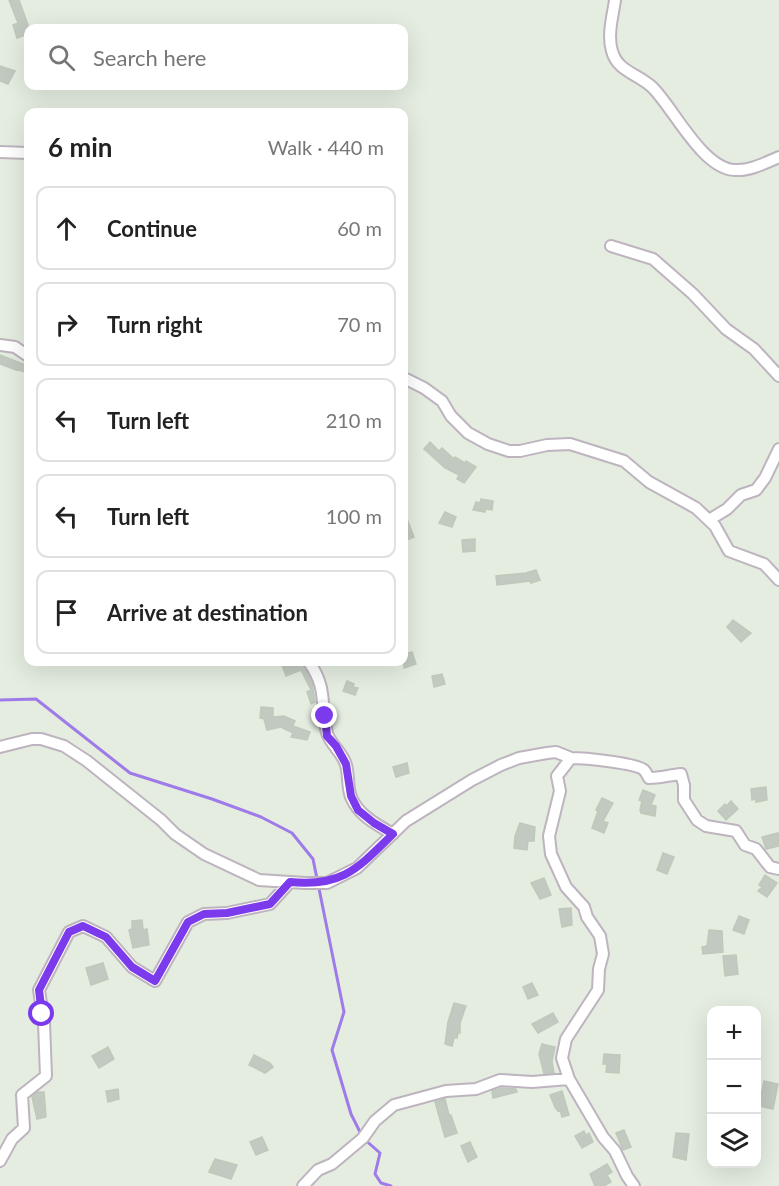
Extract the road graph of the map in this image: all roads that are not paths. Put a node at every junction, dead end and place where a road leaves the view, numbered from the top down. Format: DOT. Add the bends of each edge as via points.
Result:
graph roads {
  1 [pos="615,0"];
  2 [pos="0,152"];
  3 [pos="24,153"];
  4 [pos="779,157"];
  5 [pos="611,246"];
  6 [pos="0,345"];
  7 [pos="24,353"];
  8 [pos="779,376"];
  9 [pos="408,380"];
  10 [pos="779,449"];
  11 [pos="709,520"];
  12 [pos="779,580"];
  13 [pos="311,666"];
  14 [pos="0,747"];
  15 [pos="572,758"];
  16 [pos="393,834"];
  17 [pos="779,869"];
  18 [pos="290,882"];
  19 [pos="569,1079"];
  20 [pos="0,1161"];
  21 [pos="303,1186"];
  22 [pos="634,1186"];
  1 -- 4 [label="street" via="612,51 623,69 651,86 693,142 719,165 734,170 754,168"];
  2 -- 3 [label="street"];
  5 -- 8 [label="street" via="653,259"];
  6 -- 7 [label="street"];
  9 -- 11 [label="street" via="442,401 468,433 488,444 509,451 570,444 619,458"];
  10 -- 11 [label="street" via="756,490 741,495"];
  11 -- 12 [label="street" via="729,551 764,564"];
  13 -- 16 [label="street" via="321,683 327,736 346,764 351,796 358,810"];
  14 -- 18 [label="street" via="32,739 64,746 204,854 259,880"];
  15 -- 16 [label="street" via="556,752 501,765 425,808"];
  15 -- 17 [label="street" via="643,768 649,778 681,774 684,800 697,820 706,826 736,831 745,845 756,849 770,867"];
  15 -- 19 [label="street" via="558,776 560,791 550,849 566,887 584,907 600,936 603,954 598,990 564,1047 562,1058"];
  16 -- 18 [label="street" via="357,868 334,880"];
  18 -- 20 [label="street" via="270,904 204,914 188,922 155,981 132,967 106,937 83,926 69,932 39,990 46,1076 22,1095 24,1128 12,1139"];
  19 -- 21 [label="street" via="500,1080 476,1089 446,1091 394,1106 375,1121 363,1138 332,1164 318,1170"];
  19 -- 22 [label="street"];
}
